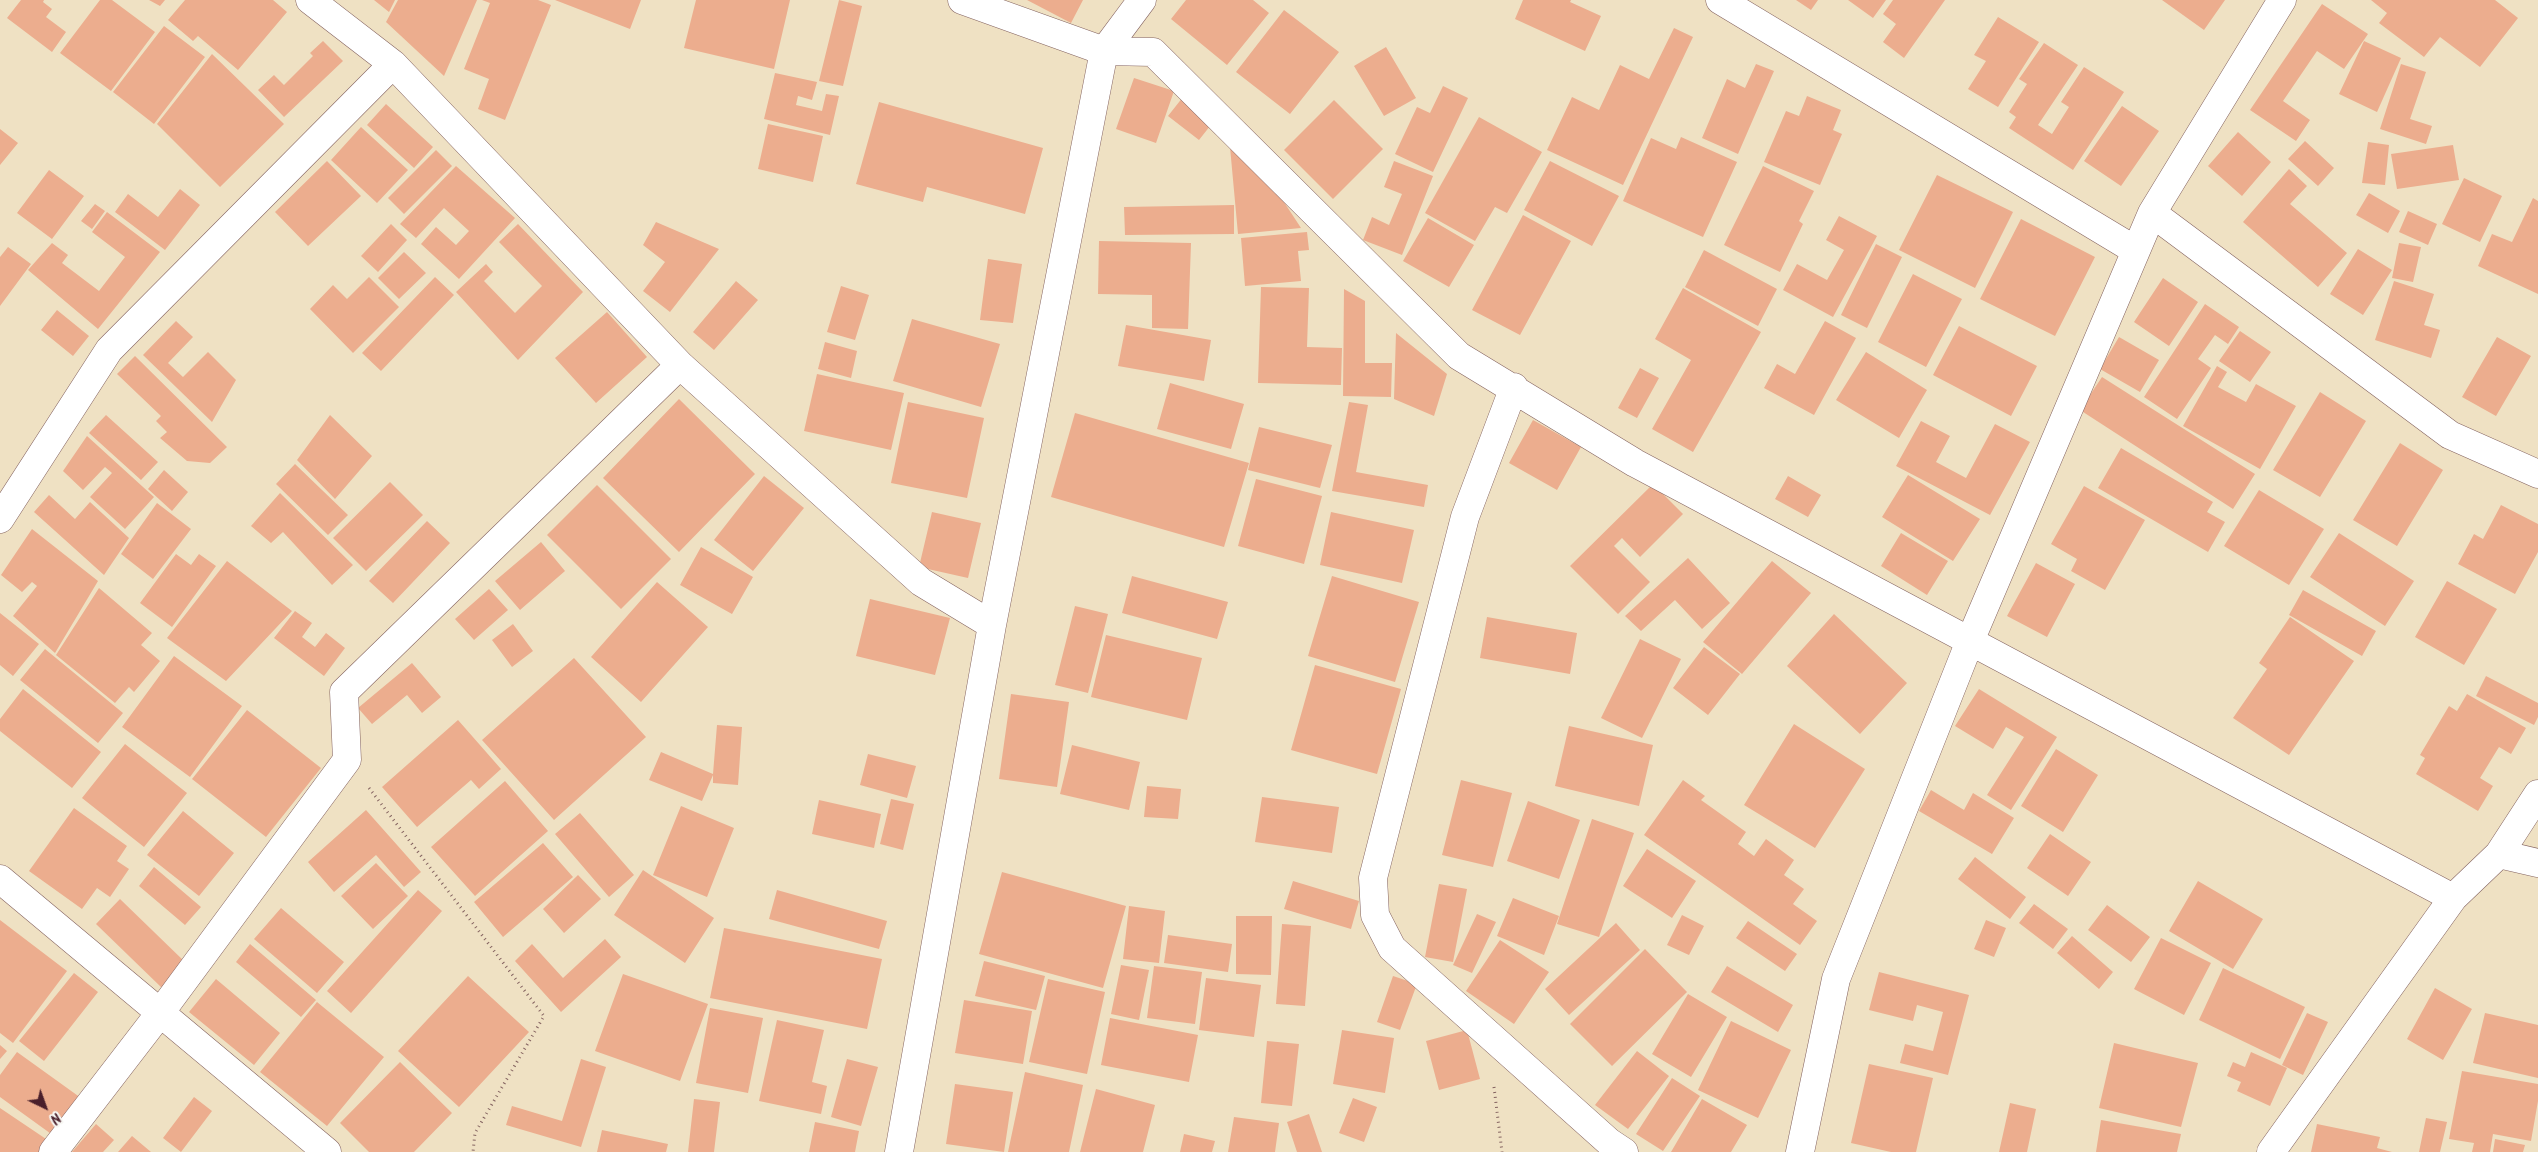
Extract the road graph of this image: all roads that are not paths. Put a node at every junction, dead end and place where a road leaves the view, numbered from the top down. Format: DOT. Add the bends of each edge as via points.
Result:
graph roads {
  1 [pos="310,0"];
  2 [pos="962,0"];
  3 [pos="1142,0"];
  4 [pos="1720,0"];
  5 [pos="2282,0"];
  6 [pos="1104,51"];
  7 [pos="393,64"];
  8 [pos="2152,213"];
  9 [pos="2135,250"];
  10 [pos="680,365"];
  11 [pos="1514,387"];
  12 [pos="2535,466"];
  13 [pos="0,519"];
  14 [pos="992,625"];
  15 [pos="1970,641"];
  16 [pos="2538,794"];
  17 [pos="2499,854"];
  18 [pos="2538,863"];
  19 [pos="0,879"];
  20 [pos="2453,898"];
  21 [pos="160,1013"];
  22 [pos="53,1152"];
  23 [pos="327,1152"];
  24 [pos="899,1152"];
  25 [pos="1624,1152"];
  26 [pos="1800,1152"];
  27 [pos="2271,1152"];
  1 -- 7 [label="street"];
  2 -- 6 [label="street"];
  3 -- 6 [label="street"];
  4 -- 9 [label="street"];
  5 -- 8 [label="street"];
  6 -- 11 [label="street" via="1153,52 1459,356"];
  6 -- 14 [label="street"];
  7 -- 10 [label="street"];
  7 -- 13 [label="street" via="109,350"];
  8 -- 9 [label="street"];
  8 -- 12 [label="street" via="2450,435"];
  9 -- 15 [label="street"];
  10 -- 14 [label="street" via="921,582"];
  10 -- 21 [label="street" via="344,692 347,760"];
  11 -- 15 [label="street" via="1635,463"];
  11 -- 25 [label="street" via="1465,517 1372,878 1375,915 1392,948"];
  14 -- 24 [label="street"];
  15 -- 20 [label="street"];
  15 -- 26 [label="street" via="1836,979"];
  16 -- 17 [label="street"];
  17 -- 18 [label="street"];
  17 -- 20 [label="street"];
  19 -- 21 [label="street"];
  20 -- 27 [label="street"];
  21 -- 22 [label="street"];
  21 -- 23 [label="street"];
}
